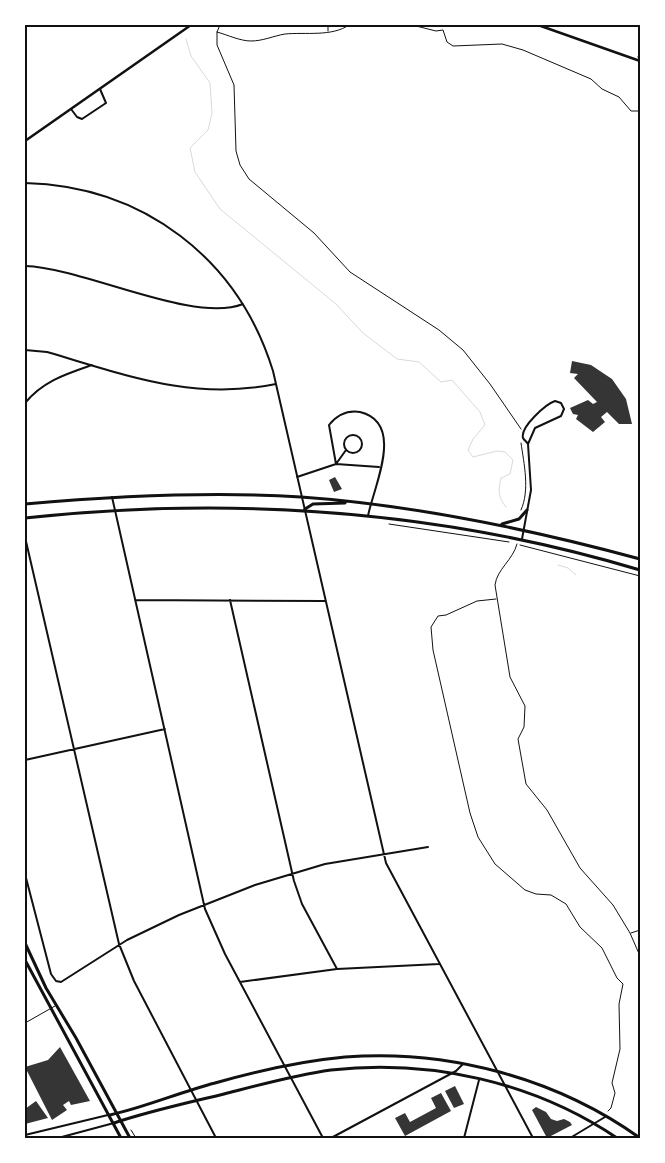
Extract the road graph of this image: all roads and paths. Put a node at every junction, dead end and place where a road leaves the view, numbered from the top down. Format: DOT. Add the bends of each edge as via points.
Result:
graph roads {
  1 [pos="191,25"];
  2 [pos="220,25"];
  3 [pos="328,25"];
  4 [pos="349,25"];
  5 [pos="412,25"];
  6 [pos="538,25"];
  7 [pos="217,32"];
  8 [pos="328,32"];
  9 [pos="640,52"];
  10 [pos="638,61"];
  11 [pos="100,89"];
  12 [pos="71,110"];
  13 [pos="640,111"];
  14 [pos="25,141"];
  15 [pos="25,183"];
  16 [pos="25,266"];
  17 [pos="243,304"];
  18 [pos="25,350"];
  19 [pos="92,365"];
  20 [pos="276,384"];
  21 [pos="25,403"];
  22 [pos="529,423"];
  23 [pos="535,428"];
  24 [pos="521,435"];
  25 [pos="521,442"];
  26 [pos="528,444"];
  27 [pos="347,450"];
  28 [pos="336,464"];
  29 [pos="381,467"];
  30 [pos="297,477"];
  31 [pos="112,497"];
  32 [pos="302,497"];
  33 [pos="352,502"];
  34 [pos="25,504"];
  35 [pos="370,505"];
  36 [pos="114,509"];
  37 [pos="305,510"];
  38 [pos="527,510"];
  39 [pos="517,514"];
  40 [pos="368,516"];
  41 [pos="25,518"];
  42 [pos="384,523"];
  43 [pos="500,524"];
  44 [pos="524,530"];
  45 [pos="25,537"];
  46 [pos="522,540"];
  47 [pos="516,544"];
  48 [pos="640,559"];
  49 [pos="640,570"];
  50 [pos="640,576"];
  51 [pos="496,599"];
  52 [pos="135,600"];
  53 [pos="230,600"];
  54 [pos="325,601"];
  55 [pos="164,728"];
  56 [pos="73,750"];
  57 [pos="25,760"];
  58 [pos="428,847"];
  59 [pos="383,853"];
  60 [pos="292,873"];
  61 [pos="25,874"];
  62 [pos="204,904"];
  63 [pos="640,930"];
  64 [pos="630,934"];
  65 [pos="25,943"];
  66 [pos="119,944"];
  67 [pos="640,956"];
  68 [pos="25,960"];
  69 [pos="440,964"];
  70 [pos="337,969"];
  71 [pos="240,982"];
  72 [pos="56,1006"];
  73 [pos="51,1008"];
  74 [pos="25,1023"];
  75 [pos="464,1064"];
  76 [pos="285,1067"];
  77 [pos="498,1072"];
  78 [pos="452,1073"];
  79 [pos="291,1078"];
  80 [pos="480,1079"];
  81 [pos="505,1086"];
  82 [pos="192,1090"];
  83 [pos="196,1100"];
  84 [pos="596,1111"];
  85 [pos="116,1113"];
  86 [pos="110,1115"];
  87 [pos="605,1117"];
  88 [pos="121,1120"];
  89 [pos="114,1123"];
  90 [pos="595,1124"];
  91 [pos="25,1134"];
  92 [pos="58,1138"];
  93 [pos="121,1138"];
  94 [pos="130,1138"];
  95 [pos="216,1138"];
  96 [pos="323,1138"];
  97 [pos="331,1138"];
  98 [pos="464,1138"];
  99 [pos="533,1138"];
  100 [pos="570,1138"];
  101 [pos="617,1138"];
  102 [pos="640,1138"];
  1 -- 11 [label="street"];
  2 -- 7 [label="path"];
  3 -- 8 [label="path"];
  4 -- 8 [label="path" via="342,30"];
  5 -- 13 [label="path" via="443,30 447,42 453,46 502,44 523,50 592,79 602,89 620,97 631,111"];
  6 -- 10 [label="street"];
  7 -- 8 [label="path" via="250,41 285,34"];
  7 -- 24 [label="path" via="217,45 234,85 236,151 249,179 314,233 350,272 463,350 520,424"];
  9 -- 10 [label="path"];
  11 -- 12 [label="street"];
  11 -- 12 [label="street" via="106,103 94,112 82,119"];
  12 -- 14 [label="street"];
  15 -- 17 [label="street" via="82,189 118,200 152,216 204,255"];
  16 -- 17 [label="street" via="67,272 183,304 218,308"];
  17 -- 20 [label="street" via="265,346"];
  18 -- 19 [label="street" via="46,352"];
  19 -- 20 [label="street" via="182,388 230,390"];
  19 -- 21 [label="street" via="58,376 38,389"];
  20 -- 30 [label="street"];
  22 -- 23 [label="street"];
  22 -- 23 [label="street" via="548,403 555,400 561,403 564,409 561,416"];
  22 -- 26 [label="street" via="523,431"];
  23 -- 26 [label="street"];
  25 -- 39 [label="path" via="525,493 522,508"];
  26 -- 38 [label="street" via="531,490"];
  27 -- 27 [label="street" via="360,451 360,438 351,435 346,439"];
  27 -- 28 [label="street"];
  28 -- 29 [label="street"];
  28 -- 29 [label="street" via="329,425 336,416 360,412 380,425 385,437"];
  28 -- 30 [label="street"];
  29 -- 35 [label="street"];
  30 -- 32 [label="street"];
  31 -- 32 [label="main road"];
  31 -- 34 [label="main road"];
  31 -- 36 [label="street"];
  32 -- 33 [label="main road"];
  32 -- 37 [label="street"];
  33 -- 35 [label="main road"];
  33 -- 37 [label="main road" via="312,504"];
  35 -- 40 [label="street"];
  35 -- 43 [label="main road"];
  36 -- 37 [label="main road"];
  36 -- 41 [label="main road"];
  36 -- 52 [label="street"];
  37 -- 40 [label="main road"];
  37 -- 54 [label="street"];
  38 -- 43 [label="main road" via="519,519"];
  38 -- 44 [label="street"];
  40 -- 46 [label="main road"];
  42 -- 47 [label="path"];
  43 -- 44 [label="main road"];
  44 -- 46 [label="street"];
  44 -- 48 [label="main road"];
  45 -- 56 [label="street"];
  46 -- 49 [label="main road"];
  47 -- 50 [label="path"];
  47 -- 51 [label="path" via="512,558 496,580"];
  51 -- 64 [label="path" via="510,677 525,706 524,727 518,739 526,784 547,810 580,868 607,897"];
  51 -- 84 [label="path" via="477,601 436,617 431,627 433,650 478,837 495,864 525,890 551,895 566,904 580,927 602,948 623,984 619,1004 620,1049 612,1083 616,1093 608,1112"];
  52 -- 53 [label="street"];
  52 -- 55 [label="street"];
  53 -- 54 [label="street"];
  53 -- 60 [label="street"];
  54 -- 59 [label="street"];
  55 -- 56 [label="street"];
  55 -- 62 [label="street"];
  56 -- 57 [label="street"];
  56 -- 66 [label="street"];
  58 -- 59 [label="street"];
  59 -- 60 [label="street"];
  59 -- 69 [label="street"];
  60 -- 62 [label="street"];
  60 -- 70 [label="street" via="302,904"];
  61 -- 66 [label="street" via="51,974 56,981 61,982"];
  62 -- 66 [label="street"];
  62 -- 71 [label="street" via="217,939"];
  63 -- 64 [label="path"];
  64 -- 67 [label="path"];
  65 -- 72 [label="main road"];
  66 -- 82 [label="street" via="134,981"];
  68 -- 73 [label="main road"];
  69 -- 70 [label="street"];
  69 -- 77 [label="street"];
  70 -- 71 [label="street"];
  71 -- 76 [label="street"];
  72 -- 73 [label="lane"];
  72 -- 85 [label="main road"];
  73 -- 74 [label="lane"];
  73 -- 86 [label="main road"];
  75 -- 76 [label="main road" via="407,1056 376,1056"];
  75 -- 77 [label="main road"];
  75 -- 78 [label="street"];
  76 -- 79 [label="street"];
  76 -- 82 [label="main road"];
  77 -- 81 [label="street"];
  77 -- 84 [label="main road" via="549,1088"];
  78 -- 79 [label="main road" via="371,1068 330,1070"];
  78 -- 80 [label="main road"];
  78 -- 97 [label="street"];
  79 -- 83 [label="main road"];
  79 -- 96 [label="street"];
  80 -- 81 [label="main road"];
  80 -- 98 [label="street"];
  81 -- 90 [label="main road" via="552,1101"];
  81 -- 99 [label="street"];
  82 -- 83 [label="street"];
  82 -- 85 [label="main road"];
  83 -- 88 [label="main road"];
  83 -- 95 [label="street"];
  84 -- 87 [label="main road"];
  85 -- 86 [label="main road"];
  85 -- 88 [label="main road"];
  86 -- 89 [label="main road"];
  86 -- 91 [label="street"];
  87 -- 90 [label="street"];
  87 -- 102 [label="main road"];
  88 -- 89 [label="main road"];
  88 -- 94 [label="main road"];
  89 -- 92 [label="street"];
  89 -- 93 [label="main road"];
  90 -- 100 [label="street"];
  90 -- 101 [label="main road"];
}
